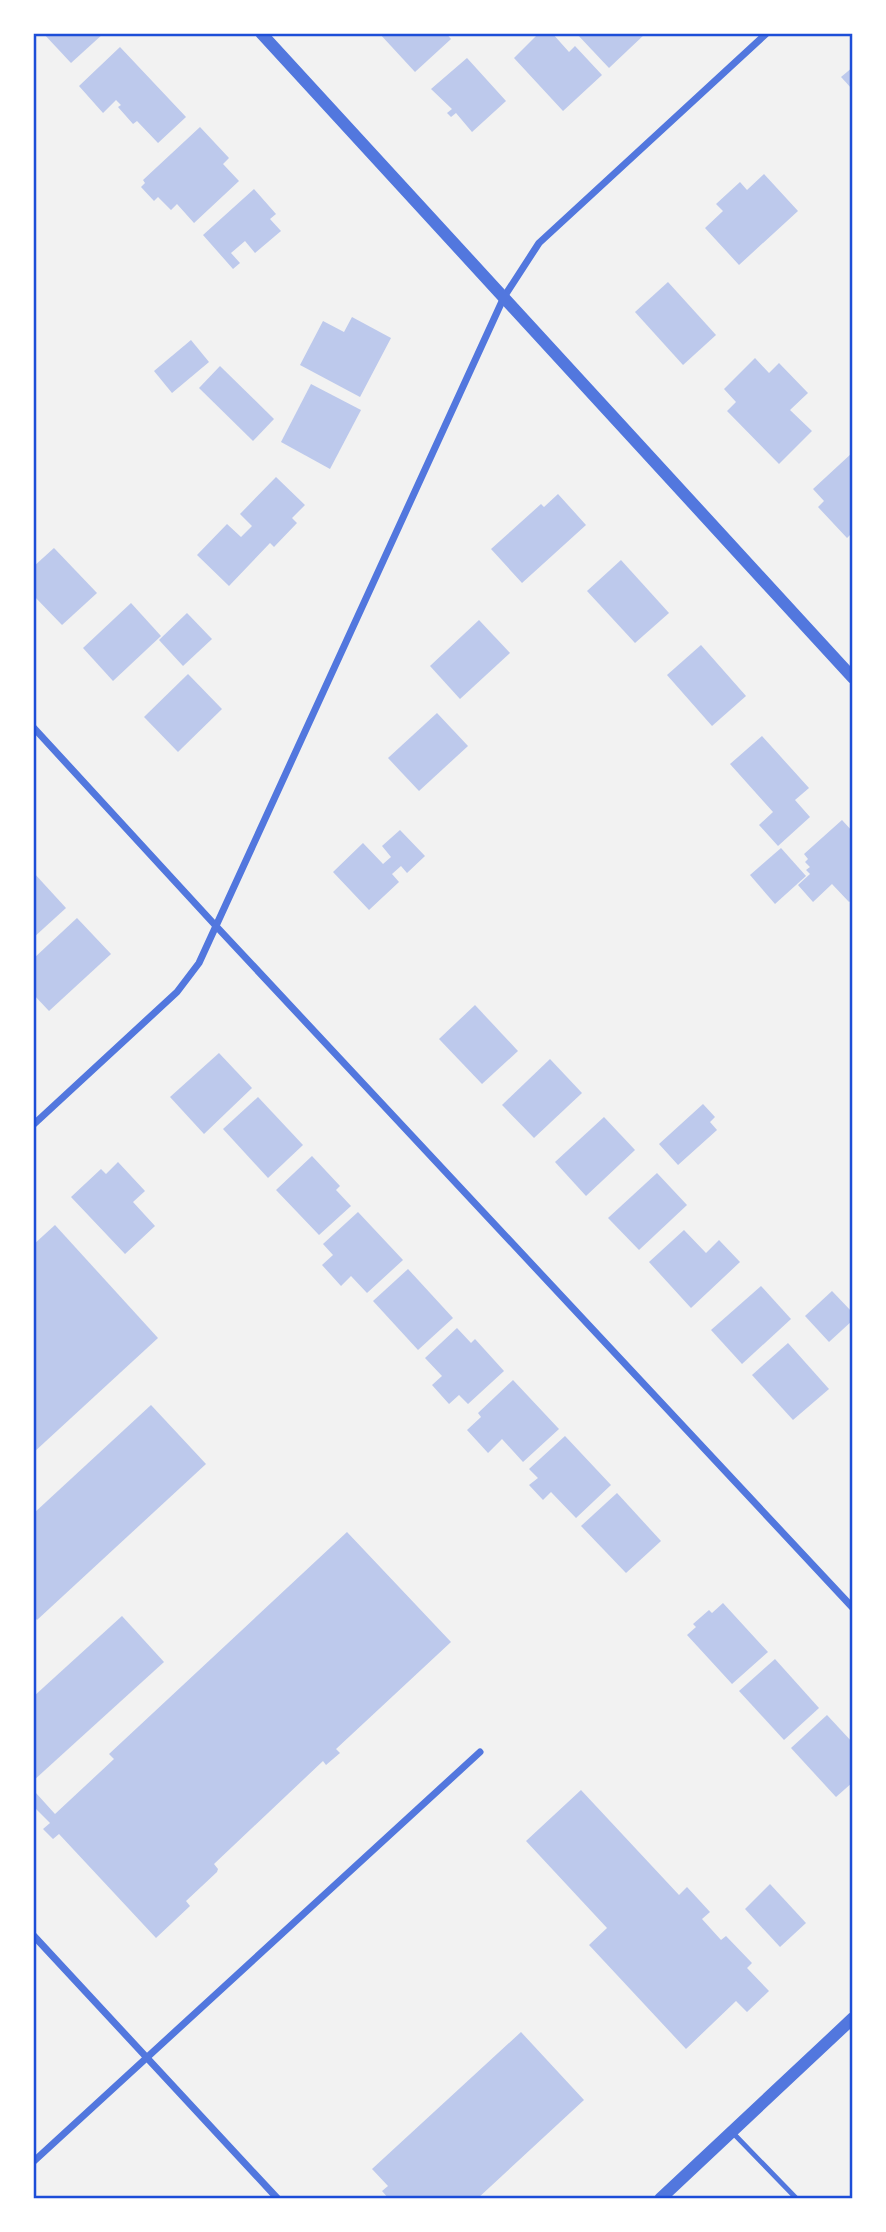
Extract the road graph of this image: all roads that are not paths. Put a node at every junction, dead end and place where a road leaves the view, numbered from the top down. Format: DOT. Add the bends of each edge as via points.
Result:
graph roads {
  1 [pos="261,33"];
  2 [pos="768,33"];
  3 [pos="504,297"];
  4 [pos="853,678"];
  5 [pos="33,727"];
  6 [pos="215,925"];
  7 [pos="33,1125"];
  8 [pos="853,1608"];
  9 [pos="480,1752"];
  10 [pos="33,1935"];
  11 [pos="853,2018"];
  12 [pos="149,2058"];
  13 [pos="732,2132"];
  14 [pos="33,2162"];
  15 [pos="278,2199"];
  16 [pos="660,2199"];
  17 [pos="797,2199"];
  1 -- 3 [label="street"];
  2 -- 3 [label="street" via="539,243"];
  3 -- 4 [label="street"];
  3 -- 6 [label="street"];
  5 -- 6 [label="street"];
  6 -- 7 [label="street" via="199,963 177,992"];
  6 -- 8 [label="street"];
  9 -- 12 [label="street"];
  10 -- 12 [label="street"];
  11 -- 13 [label="street"];
  12 -- 14 [label="street"];
  12 -- 15 [label="street"];
  13 -- 16 [label="street"];
  13 -- 17 [label="lane"];
}
